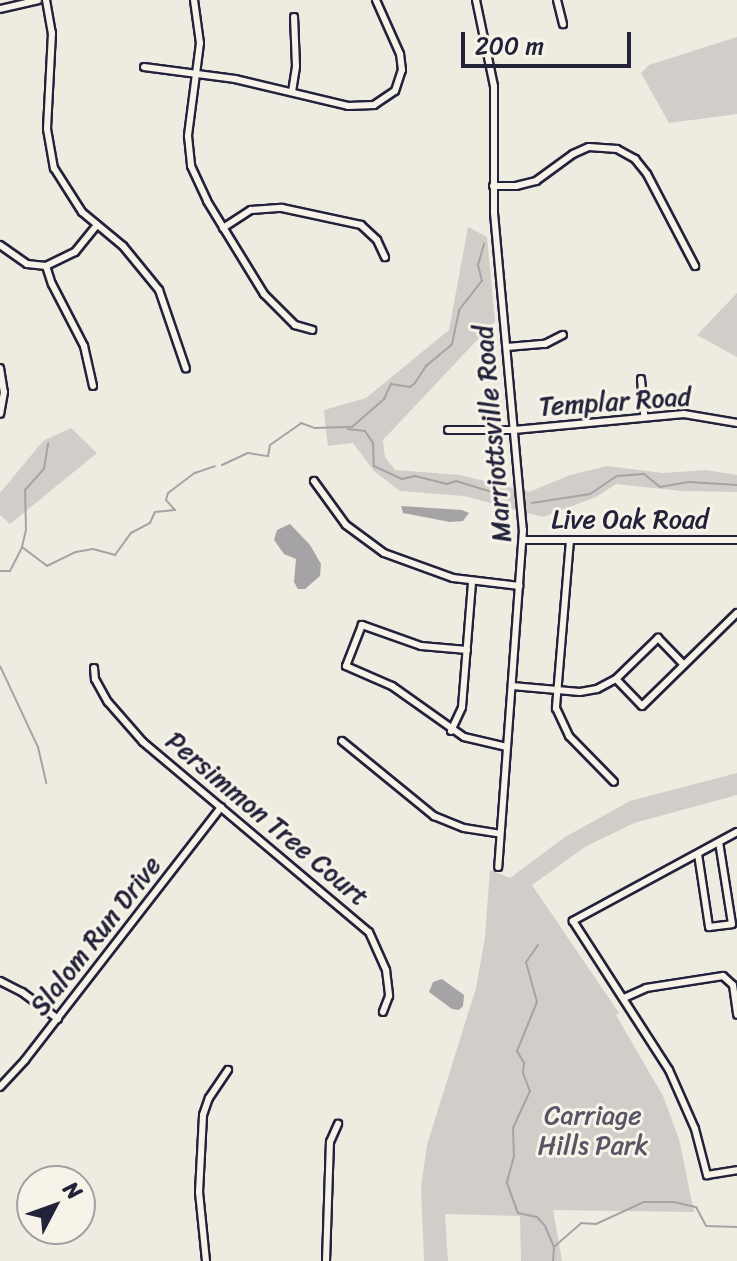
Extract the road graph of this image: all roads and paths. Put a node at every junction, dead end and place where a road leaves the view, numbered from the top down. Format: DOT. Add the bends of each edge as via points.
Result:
graph roads {
  1 [pos="38,0"];
  2 [pos="46,0"];
  3 [pos="194,0"];
  4 [pos="376,0"];
  5 [pos="476,0"];
  6 [pos="557,0"];
  7 [pos="0,9"];
  8 [pos="294,17"];
  9 [pos="563,24"];
  10 [pos="144,67"];
  11 [pos="196,74"];
  12 [pos="292,92"];
  13 [pos="493,186"];
  14 [pos="97,225"];
  15 [pos="223,228"];
  16 [pos="0,245"];
  17 [pos="385,257"];
  18 [pos="46,266"];
  19 [pos="695,266"];
  20 [pos="312,330"];
  21 [pos="563,335"];
  22 [pos="507,347"];
  23 [pos="0,368"];
  24 [pos="186,369"];
  25 [pos="641,379"];
  26 [pos="93,386"];
  27 [pos="0,414"];
  28 [pos="644,417"];
  29 [pos="737,423"];
  30 [pos="448,430"];
  31 [pos="514,430"];
  32 [pos="314,481"];
  33 [pos="523,540"];
  34 [pos="570,540"];
  35 [pos="737,540"];
  36 [pos="472,583"];
  37 [pos="520,586"];
  38 [pos="737,613"];
  39 [pos="467,650"];
  40 [pos="684,665"];
  41 [pos="94,668"];
  42 [pos="616,679"];
  43 [pos="512,686"];
  44 [pos="558,690"];
  45 [pos="451,731"];
  46 [pos="342,741"];
  47 [pos="507,747"];
  48 [pos="614,782"];
  49 [pos="221,807"];
  50 [pos="737,832"];
  51 [pos="500,834"];
  52 [pos="719,842"];
  53 [pos="698,854"];
  54 [pos="498,867"];
  55 [pos="0,981"];
  56 [pos="624,998"];
  57 [pos="383,1012"];
  58 [pos="737,1015"];
  59 [pos="58,1019"];
  60 [pos="228,1070"];
  61 [pos="0,1087"];
  62 [pos="338,1124"];
  63 [pos="737,1170"];
  64 [pos="206,1261"];
  65 [pos="326,1261"];
  1 -- 7 [label="street"];
  2 -- 14 [label="street" via="52,33 49,150 70,197"];
  3 -- 11 [label="street" via="200,43"];
  4 -- 12 [label="street" via="400,54 402,70 395,91 365,108"];
  5 -- 13 [label="street, Marriottsville Road" via="494,86"];
  6 -- 9 [label="street"];
  8 -- 12 [label="street" via="297,56"];
  10 -- 11 [label="street"];
  11 -- 12 [label="street"];
  11 -- 15 [label="street" via="188,136 191,166"];
  13 -- 19 [label="street" via="536,181 589,147 617,149 647,174"];
  13 -- 22 [label="street, Marriottsville Road"];
  14 -- 18 [label="street" via="75,252"];
  14 -- 24 [label="street" via="140,263 159,290"];
  15 -- 17 [label="street" via="251,210 282,208 361,225"];
  15 -- 20 [label="street" via="274,304 295,325"];
  16 -- 18 [label="street" via="27,264"];
  18 -- 26 [label="street" via="84,346"];
  21 -- 22 [label="street" via="545,344"];
  22 -- 31 [label="street, Marriottsville Road"];
  23 -- 27 [label="street"];
  25 -- 28 [label="street"];
  28 -- 29 [label="street, Templar Road" via="699,414"];
  28 -- 31 [label="street, Templar Road"];
  30 -- 31 [label="street, Templar Road"];
  31 -- 33 [label="street, Marriottsville Road"];
  32 -- 36 [label="street" via="346,525 373,546"];
  33 -- 34 [label="street, Live Oak Road"];
  33 -- 37 [label="street, Marriottsville Road"];
  34 -- 35 [label="street, Live Oak Road"];
  34 -- 44 [label="street"];
  36 -- 37 [label="street"];
  36 -- 39 [label="street"];
  37 -- 43 [label="street, Marriottsville Road"];
  38 -- 40 [label="street"];
  39 -- 45 [label="street" via="462,707"];
  39 -- 45 [label="street" via="421,646 362,625 346,666 392,686"];
  40 -- 42 [label="street" via="658,638"];
  40 -- 42 [label="street" via="642,706"];
  41 -- 49 [label="street, Persimmon Tree Court" via="99,689 126,724"];
  42 -- 44 [label="street" via="597,689"];
  43 -- 44 [label="street"];
  43 -- 47 [label="street, Marriottsville Road"];
  44 -- 48 [label="street" via="561,724"];
  45 -- 47 [label="street"];
  46 -- 51 [label="street" via="434,816"];
  47 -- 51 [label="street, Marriottsville Road"];
  49 -- 57 [label="street, Persimmon Tree Court" via="369,932 386,970 389,996"];
  49 -- 59 [label="street, Slalom Run Drive"];
  50 -- 52 [label="street"];
  51 -- 54 [label="street, Marriottsville Road"];
  52 -- 53 [label="street"];
  52 -- 53 [label="street" via="732,924 709,927"];
  53 -- 56 [label="street" via="573,921"];
  55 -- 59 [label="street"];
  56 -- 58 [label="street" via="646,988 723,976 733,985"];
  56 -- 63 [label="street" via="683,1098 707,1175"];
  59 -- 61 [label="street, Slalom Run Drive"];
  60 -- 64 [label="street" via="203,1115 199,1192"];
  62 -- 65 [label="street" via="330,1142"];
}
